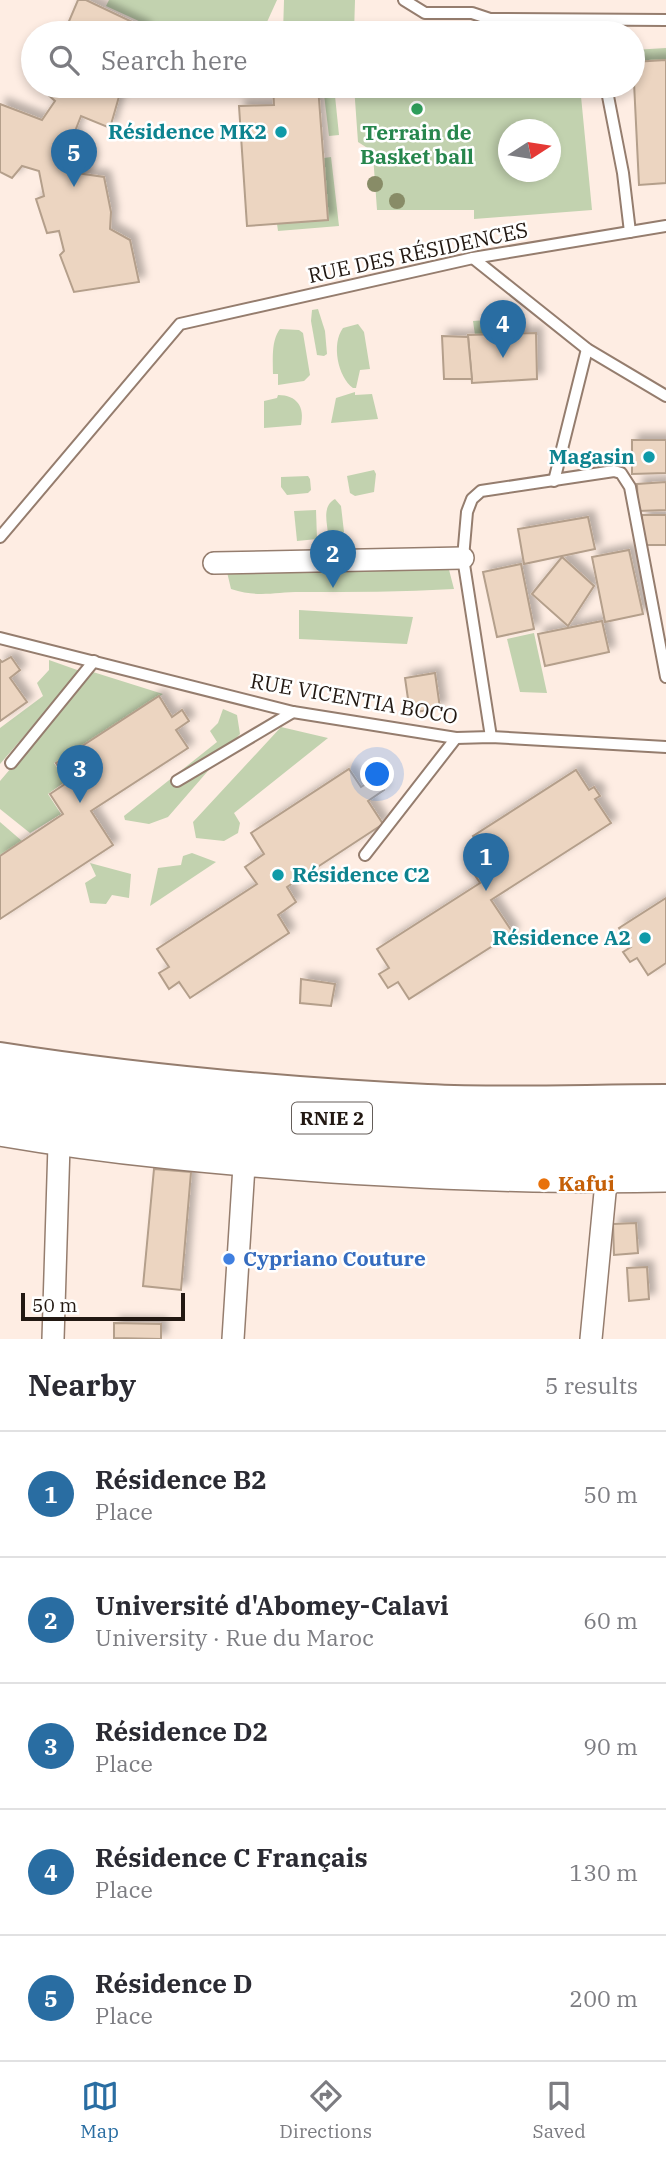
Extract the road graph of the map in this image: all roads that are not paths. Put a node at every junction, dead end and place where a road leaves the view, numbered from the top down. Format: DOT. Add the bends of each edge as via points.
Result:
graph roads {
  1 [pos="404,0"];
  2 [pos="666,20"];
  3 [pos="592,21"];
  4 [pos="608,98"];
  5 [pos="666,226"];
  6 [pos="631,232"];
  7 [pos="473,258"];
  8 [pos="587,349"];
  9 [pos="666,396"];
  10 [pos="554,481"];
  11 [pos="0,537"];
  12 [pos="463,558"];
  13 [pos="214,563"];
  14 [pos="0,638"];
  15 [pos="94,661"];
  16 [pos="666,677"];
  17 [pos="293,712"];
  18 [pos="491,737"];
  19 [pos="456,738"];
  20 [pos="666,747"];
  21 [pos="10,763"];
  22 [pos="177,780"];
  23 [pos="365,855"];
  24 [pos="0,1057"];
  25 [pos="0,1080"];
  26 [pos="666,1099"];
  27 [pos="0,1114"];
  28 [pos="666,1125"];
  29 [pos="0,1135"];
  30 [pos="59,1145"];
  31 [pos="666,1156"];
  32 [pos="244,1166"];
  33 [pos="666,1181"];
  34 [pos="606,1182"];
  35 [pos="53,1339"];
  36 [pos="233,1339"];
  37 [pos="591,1339"];
  1 -- 3 [label="lane" via="425,13"];
  2 -- 3 [label="lane"];
  4 -- 6 [label="lane"];
  5 -- 6 [label="lane, RUE DES RÉSIDENCES"];
  6 -- 7 [label="lane, RUE DES RÉSIDENCES"];
  7 -- 8 [label="lane"];
  7 -- 11 [label="lane, RUE DES RÉSIDENCES" via="180,324"];
  8 -- 9 [label="lane"];
  8 -- 10 [label="lane"];
  10 -- 12 [label="lane" via="481,491 467,512"];
  10 -- 16 [label="lane" via="614,471 621,473 630,487"];
  12 -- 13 [label="street"];
  12 -- 18 [label="lane"];
  14 -- 15 [label="lane, RUE VICENTIA BOCO"];
  15 -- 17 [label="lane, RUE VICENTIA BOCO"];
  15 -- 21 [label="lane"];
  17 -- 19 [label="lane, RUE VICENTIA BOCO"];
  17 -- 22 [label="lane"];
  18 -- 19 [label="lane, RUE VICENTIA BOCO"];
  18 -- 20 [label="lane, RUE VICENTIA BOCO"];
  19 -- 23 [label="lane"];
  24 -- 26 [label="street" via="105,1073 430,1099"];
  25 -- 28 [label="highway, RNIE 2 / RNIE 2" via="267,1115 566,1126"];
  27 -- 31 [label="highway, RNIE 2 / RNIE 2" via="255,1145"];
  29 -- 30 [label="street"];
  30 -- 32 [label="street"];
  30 -- 35 [label="street"];
  32 -- 34 [label="street" via="424,1178"];
  32 -- 36 [label="street"];
  33 -- 34 [label="street"];
  34 -- 37 [label="street"];
}
